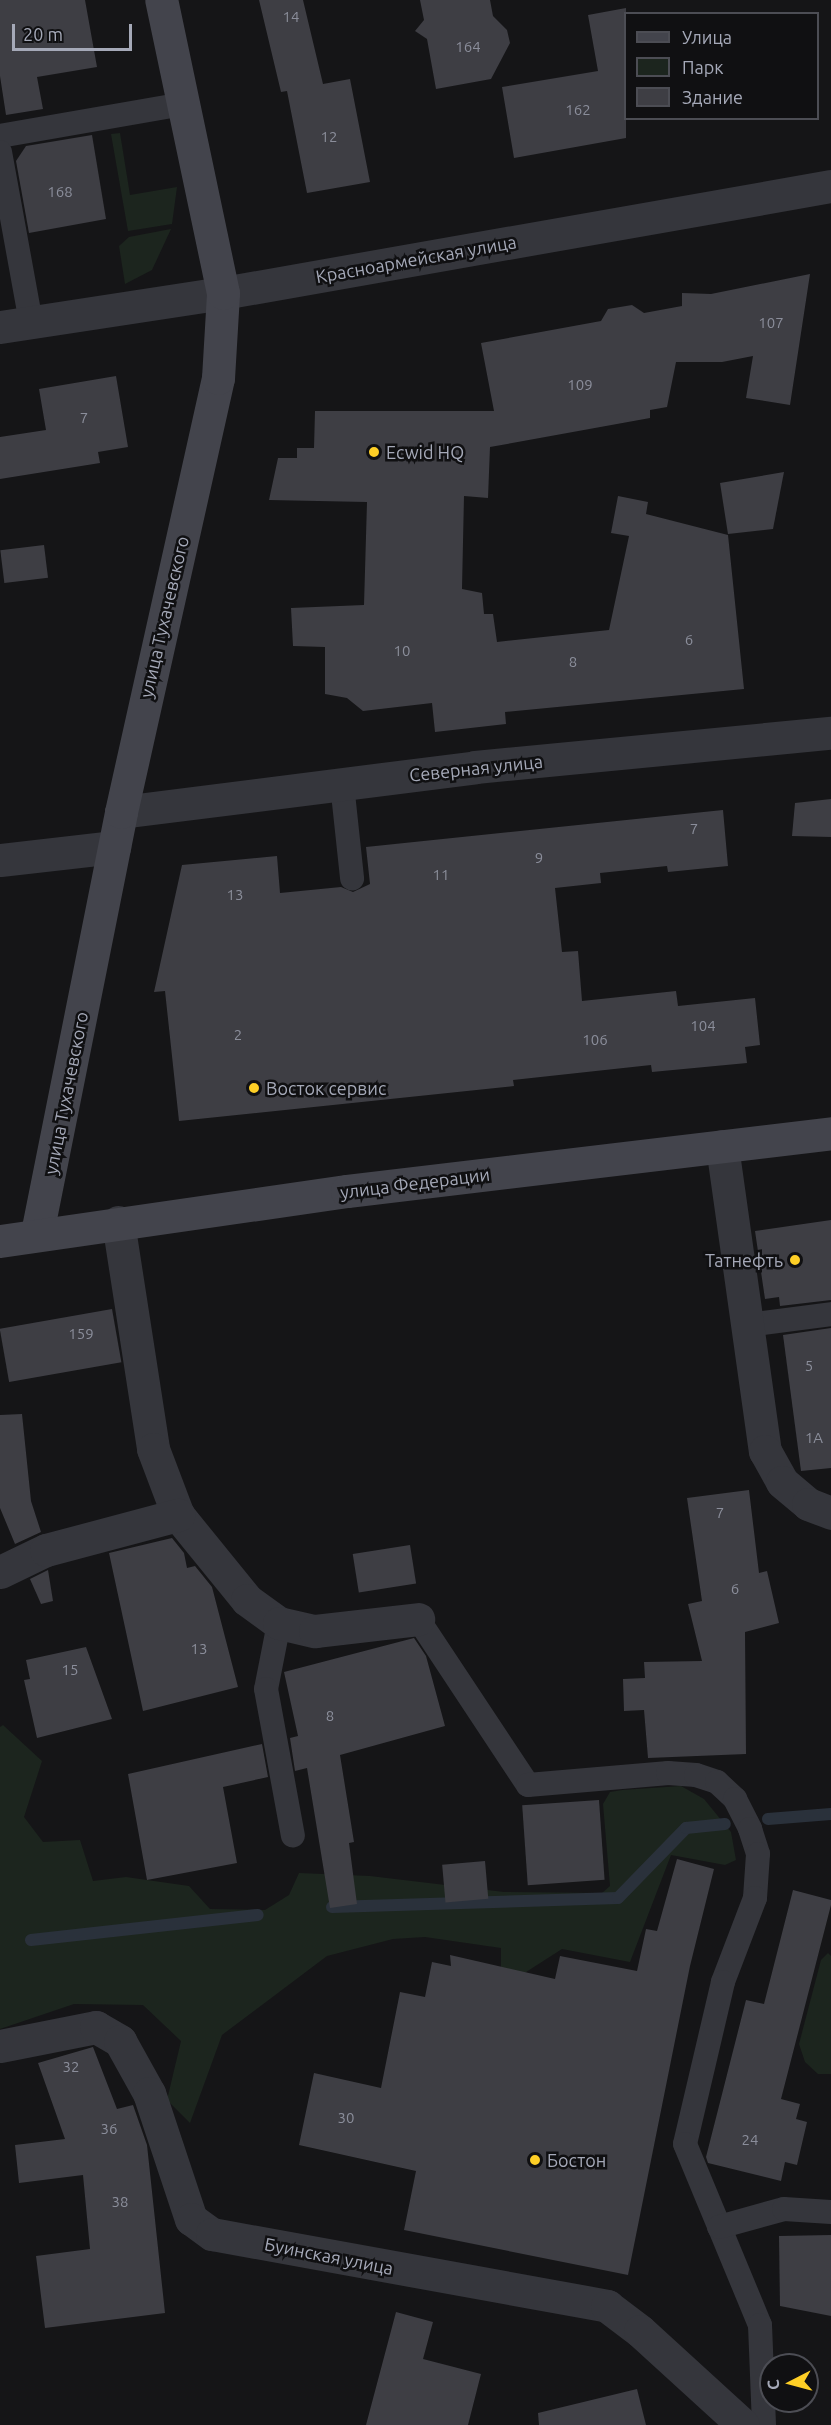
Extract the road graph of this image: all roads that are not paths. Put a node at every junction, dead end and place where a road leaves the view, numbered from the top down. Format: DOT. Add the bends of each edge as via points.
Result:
graph roads {
  1 [pos="161,0"];
  2 [pos="183,104"];
  3 [pos="0,136"];
  4 [pos="0,152"];
  5 [pos="831,186"];
  6 [pos="223,293"];
  7 [pos="15,325"];
  8 [pos="831,733"];
  9 [pos="342,784"];
  10 [pos="121,812"];
  11 [pos="114,847"];
  12 [pos="0,860"];
  13 [pos="352,878"];
  14 [pos="831,1133"];
  15 [pos="722,1146"];
  16 [pos="118,1222"];
  17 [pos="37,1233"];
  18 [pos="0,1241"];
  19 [pos="831,1314"];
  20 [pos="748,1325"];
  21 [pos="831,1513"];
  22 [pos="178,1515"];
  23 [pos="0,1572"];
  24 [pos="418,1619"];
  25 [pos="279,1623"];
  26 [pos="293,1836"];
  27 [pos="0,2046"];
  28 [pos="831,2212"];
  29 [pos="719,2227"];
  30 [pos="743,2425"];
  31 [pos="764,2425"];
  1 -- 2 [label="street, улица Тухачевского"];
  2 -- 3 [label="lane"];
  2 -- 6 [label="street, улица Тухачевского"];
  4 -- 7 [label="lane"];
  5 -- 6 [label="street, Красноармейская улица"];
  6 -- 7 [label="street, Красноармейская улица"];
  6 -- 10 [label="street, улица Тухачевского" via="218,378"];
  8 -- 9 [label="street, Северная улица"];
  9 -- 10 [label="street, Северная улица"];
  9 -- 13 [label="lane"];
  10 -- 11 [label="street, улица Тухачевского"];
  11 -- 12 [label="street"];
  11 -- 17 [label="street, улица Тухачевского"];
  14 -- 15 [label="street, улица Федерации"];
  15 -- 16 [label="street, улица Федерации"];
  15 -- 20 [label="street"];
  16 -- 17 [label="street, улица Федерации"];
  16 -- 22 [label="street" via="153,1449"];
  17 -- 18 [label="street, улица Федерации"];
  19 -- 20 [label="lane"];
  20 -- 21 [label="street" via="765,1450 782,1482 808,1504"];
  22 -- 23 [label="street" via="46,1550"];
  22 -- 25 [label="street" via="247,1600"];
  24 -- 25 [label="street" via="315,1631"];
  24 -- 29 [label="lane" via="528,1785 668,1773 696,1775 717,1782 735,1799 750,1829 758,1854 755,1898 723,1982 685,2144"];
  25 -- 26 [label="lane" via="266,1689"];
  27 -- 30 [label="street, Буинская улица" via="96,2027 120,2041 149,2093 191,2219 212,2234 607,2306"];
  28 -- 29 [label="lane" via="784,2209"];
  29 -- 31 [label="lane" via="760,2325"];
}
